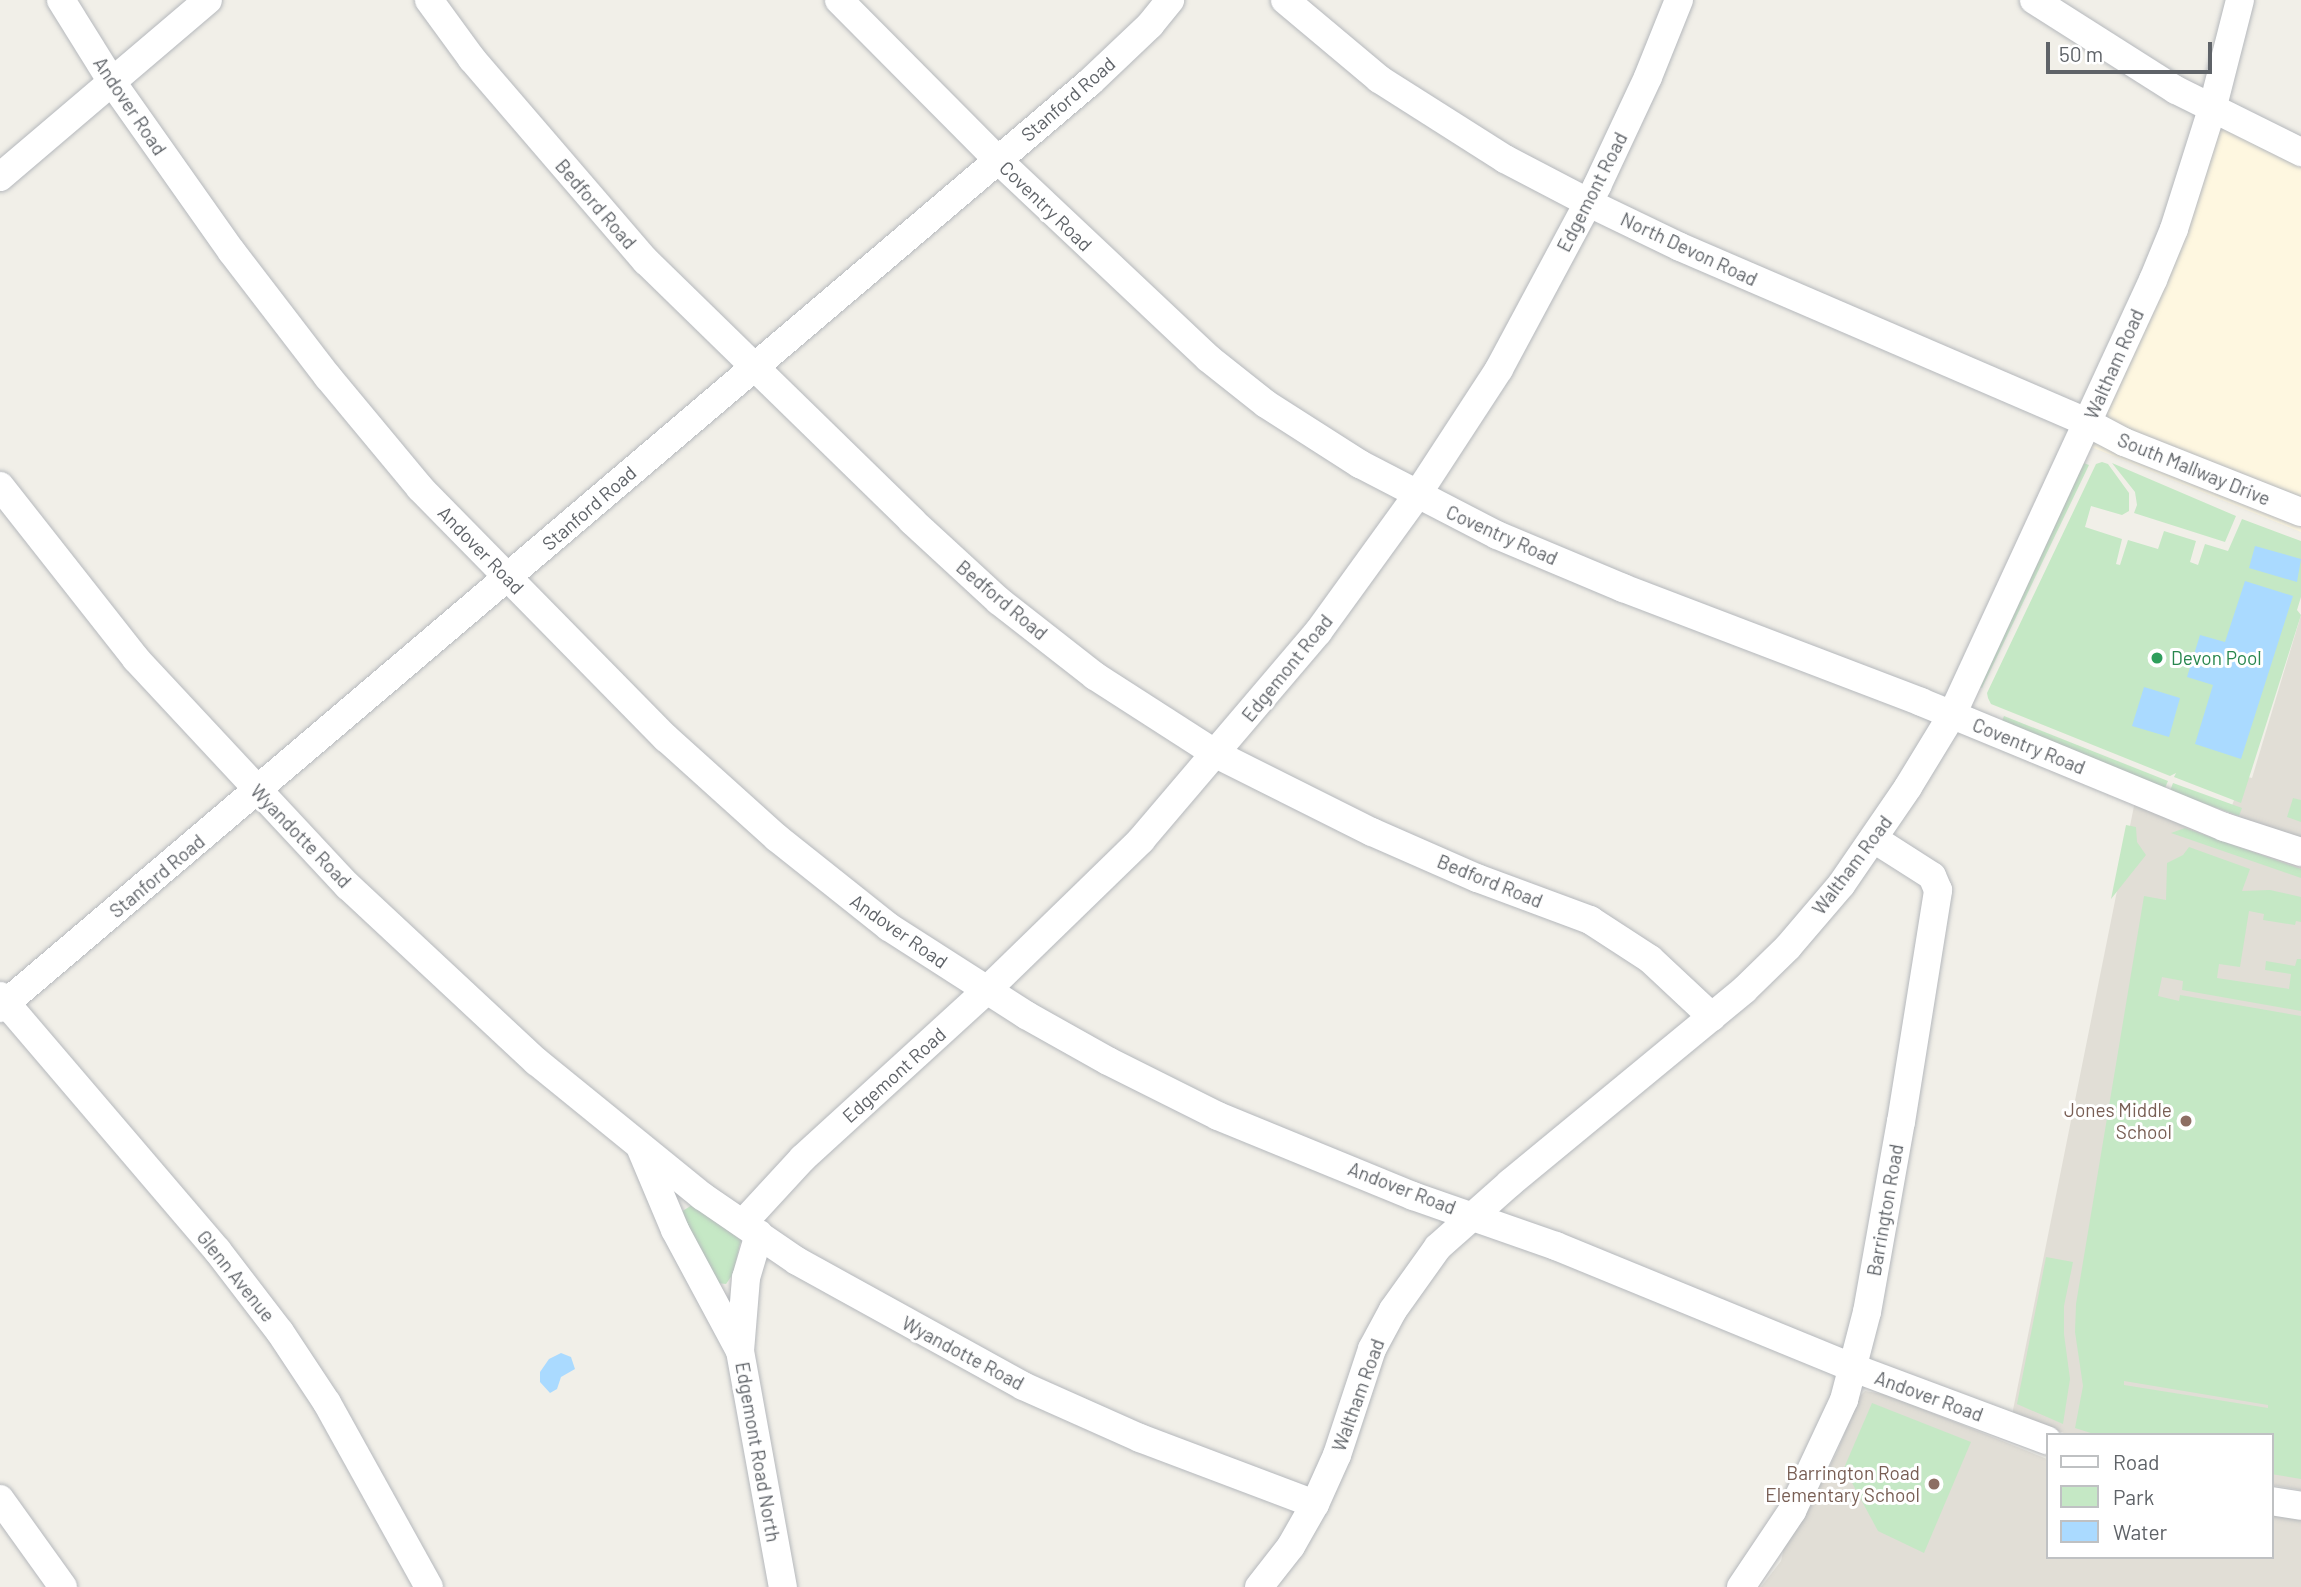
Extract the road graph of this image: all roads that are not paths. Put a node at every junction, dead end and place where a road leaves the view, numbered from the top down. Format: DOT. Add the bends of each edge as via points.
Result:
graph roads {
  1 [pos="61,0"];
  2 [pos="208,0"];
  3 [pos="429,0"];
  4 [pos="839,0"];
  5 [pos="1170,0"];
  6 [pos="1285,0"];
  7 [pos="1679,0"];
  8 [pos="2034,0"];
  9 [pos="2240,0"];
  10 [pos="112,82"];
  11 [pos="2213,106"];
  12 [pos="2301,152"];
  13 [pos="997,159"];
  14 [pos="0,177"];
  15 [pos="1589,202"];
  16 [pos="752,367"];
  17 [pos="2088,423"];
  18 [pos="0,486"];
  19 [pos="1417,495"];
  20 [pos="2301,512"];
  21 [pos="508,578"];
  22 [pos="1952,715"];
  23 [pos="1216,754"];
  24 [pos="258,791"];
  25 [pos="1874,839"];
  26 [pos="2301,852"];
  27 [pos="986,990"];
  28 [pos="2,1002"];
  29 [pos="1712,1017"];
  30 [pos="640,1147"];
  31 [pos="1473,1215"];
  32 [pos="751,1228"];
  33 [pos="740,1351"];
  34 [pos="1854,1368"];
  35 [pos="2046,1440"];
  36 [pos="0,1499"];
  37 [pos="2273,1501"];
  38 [pos="1315,1504"];
  39 [pos="2301,1506"];
  40 [pos="62,1587"];
  41 [pos="429,1587"];
  42 [pos="783,1587"];
  43 [pos="1259,1587"];
  44 [pos="1741,1587"];
  1 -- 10 [label="street, Andover Road"];
  2 -- 10 [label="street"];
  3 -- 16 [label="street, Bedford Road" via="480,69 646,261"];
  4 -- 13 [label="street, Coventry Road"];
  5 -- 13 [label="street, Stanford Road" via="1090,82"];
  6 -- 15 [label="street, North Devon Road" via="1379,79 1505,159"];
  7 -- 15 [label="street, Edgemont Road"];
  8 -- 11 [label="street" via="2168,85"];
  9 -- 11 [label="street, Waltham Road"];
  10 -- 14 [label="street"];
  10 -- 21 [label="street, Andover Road" via="232,252 353,409 420,488"];
  11 -- 12 [label="street"];
  11 -- 17 [label="street, Waltham Road" via="2174,229"];
  13 -- 16 [label="street, Stanford Road"];
  13 -- 19 [label="street, Coventry Road" via="1208,358 1266,404"];
  15 -- 17 [label="street, North Devon Road" via="1692,252"];
  15 -- 19 [label="street, Edgemont Road" via="1499,369"];
  16 -- 21 [label="street, Stanford Road"];
  16 -- 23 [label="street, Bedford Road" via="999,601 1095,676"];
  17 -- 20 [label="street, South Mallway Drive" via="2168,461"];
  17 -- 22 [label="street, Waltham Road"];
  18 -- 24 [label="street, Wyandotte Road" via="136,659"];
  19 -- 22 [label="street, Coventry Road" via="1497,535 1623,588"];
  19 -- 23 [label="street, Edgemont Road" via="1318,632"];
  21 -- 24 [label="street, Stanford Road"];
  21 -- 27 [label="street, Andover Road" via="666,738 777,838 889,927"];
  22 -- 25 [label="street, Waltham Road"];
  22 -- 26 [label="street, Coventry Road" via="2224,827"];
  23 -- 27 [label="street, Edgemont Road" via="1141,840"];
  23 -- 29 [label="street, Bedford Road" via="1372,832 1590,920 1650,959"];
  24 -- 28 [label="street, Stanford Road"];
  24 -- 30 [label="street, Wyandotte Road" via="348,886 537,1062"];
  25 -- 29 [label="street, Waltham Road" via="1788,947"];
  25 -- 34 [label="street, Barrington Road" via="1932,876 1938,890 1901,1122"];
  27 -- 31 [label="street, Andover Road" via="1108,1061 1218,1116 1413,1196"];
  27 -- 32 [label="street, Edgemont Road" via="803,1158"];
  28 -- 41 [label="street, Glenn Avenue" via="217,1250 280,1332 345,1435"];
  29 -- 31 [label="street, Waltham Road"];
  30 -- 32 [label="street, Wyandotte Road"];
  30 -- 33 [label="street, Wyandotte Road" via="675,1230"];
  31 -- 34 [label="street, Andover Road"];
  31 -- 38 [label="street, Waltham Road" via="1443,1242 1415,1278 1377,1339"];
  32 -- 33 [label="street, Edgemont Road North"];
  32 -- 38 [label="street, Wyandotte Road" via="797,1261 1023,1386 1140,1438"];
  33 -- 42 [label="street, Edgemont Road North"];
  34 -- 35 [label="street, Andover Road"];
  34 -- 44 [label="street, Barrington Road" via="1844,1400 1792,1511"];
  36 -- 40 [label="street"];
  37 -- 39 [label="street"];
  38 -- 43 [label="street, Waltham Road" via="1291,1546"];
}
